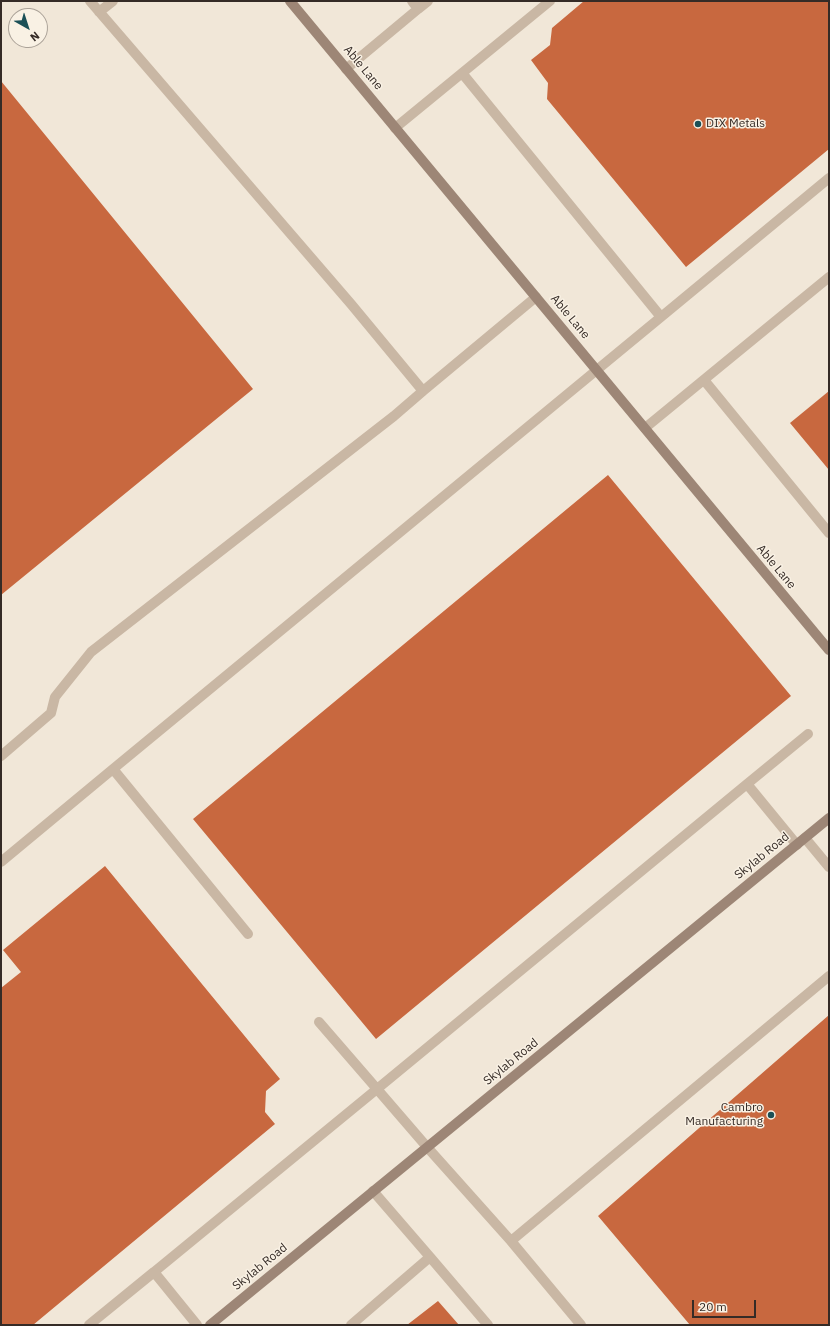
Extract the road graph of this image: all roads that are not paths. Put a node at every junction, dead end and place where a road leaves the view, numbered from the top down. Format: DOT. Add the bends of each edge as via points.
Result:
graph roads {
  1 [pos="90,1"];
  2 [pos="113,1"];
  3 [pos="290,1"];
  4 [pos="428,1"];
  5 [pos="550,1"];
  6 [pos="415,5"];
  7 [pos="100,12"];
  8 [pos="346,69"];
  9 [pos="462,73"];
  10 [pos="395,128"];
  11 [pos="829,178"];
  12 [pos="829,277"];
  13 [pos="536,297"];
  14 [pos="661,316"];
  15 [pos="596,369"];
  16 [pos="704,380"];
  17 [pos="423,391"];
  18 [pos="645,428"];
  19 [pos="829,533"];
  20 [pos="829,650"];
  21 [pos="808,734"];
  22 [pos="1,756"];
  23 [pos="113,769"];
  24 [pos="747,784"];
  25 [pos="829,818"];
  26 [pos="801,841"];
  27 [pos="1,862"];
  28 [pos="829,867"];
  29 [pos="248,934"];
  30 [pos="829,976"];
  31 [pos="319,1022"];
  32 [pos="377,1089"];
  33 [pos="427,1147"];
  34 [pos="373,1191"];
  35 [pos="511,1241"];
  36 [pos="430,1257"];
  37 [pos="154,1272"];
  38 [pos="89,1325"];
  39 [pos="197,1325"];
  40 [pos="210,1325"];
  41 [pos="351,1325"];
  42 [pos="488,1325"];
  43 [pos="581,1325"];
  1 -- 7 [label="lane"];
  2 -- 7 [label="lane"];
  3 -- 8 [label="street, Able Lane"];
  4 -- 6 [label="lane"];
  5 -- 9 [label="lane"];
  6 -- 8 [label="lane"];
  7 -- 17 [label="lane"];
  8 -- 10 [label="street, Able Lane"];
  9 -- 10 [label="lane"];
  9 -- 14 [label="lane"];
  10 -- 13 [label="street, Able Lane"];
  11 -- 14 [label="lane"];
  12 -- 16 [label="lane"];
  13 -- 15 [label="street, Able Lane"];
  13 -- 17 [label="lane"];
  14 -- 15 [label="lane"];
  15 -- 18 [label="street, Able Lane"];
  15 -- 23 [label="lane"];
  16 -- 18 [label="lane"];
  16 -- 19 [label="lane"];
  17 -- 22 [label="lane" via="92,652 55,697 51,713"];
  18 -- 20 [label="street, Able Lane"];
  21 -- 24 [label="lane"];
  23 -- 27 [label="lane"];
  23 -- 29 [label="lane"];
  24 -- 26 [label="lane"];
  24 -- 32 [label="lane"];
  25 -- 26 [label="street, Skylab Road"];
  26 -- 28 [label="lane"];
  26 -- 33 [label="street, Skylab Road"];
  30 -- 35 [label="lane"];
  31 -- 32 [label="lane"];
  32 -- 33 [label="lane"];
  32 -- 37 [label="lane"];
  33 -- 34 [label="street, Skylab Road"];
  33 -- 35 [label="lane"];
  34 -- 36 [label="lane"];
  34 -- 40 [label="street, Skylab Road"];
  35 -- 43 [label="lane"];
  36 -- 41 [label="lane"];
  36 -- 42 [label="lane"];
  37 -- 38 [label="lane"];
  37 -- 39 [label="lane"];
}
